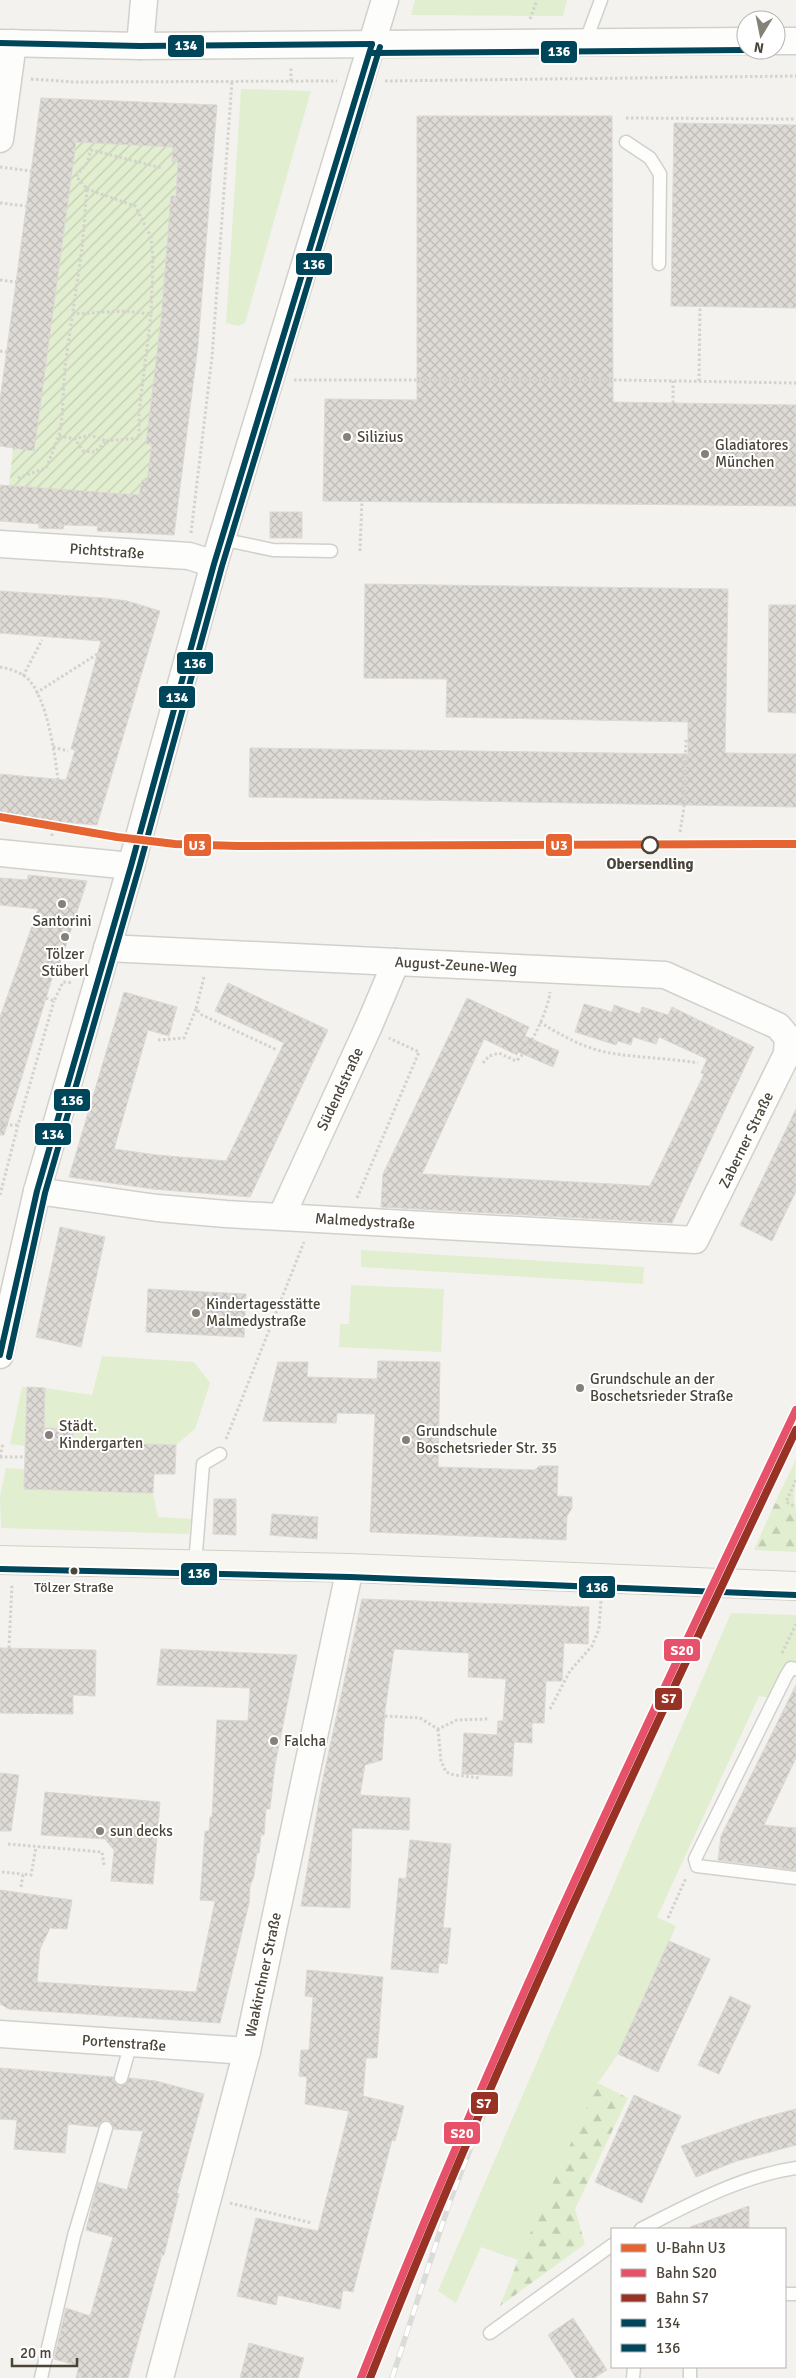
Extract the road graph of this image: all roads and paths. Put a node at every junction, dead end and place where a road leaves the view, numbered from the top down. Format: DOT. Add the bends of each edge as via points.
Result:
graph roads {
  1 [pos="144,0"];
  2 [pos="385,0"];
  3 [pos="537,0"];
  4 [pos="601,0"];
  5 [pos="527,26"];
  6 [pos="736,41"];
  7 [pos="6,43"];
  8 [pos="585,43"];
  9 [pos="372,44"];
  10 [pos="140,46"];
  11 [pos="291,69"];
  12 [pos="796,76"];
  13 [pos="8,78"];
  14 [pos="232,81"];
  15 [pos="291,81"];
  16 [pos="362,81"];
  17 [pos="626,118"];
  18 [pos="796,119"];
  19 [pos="0,139"];
  20 [pos="626,142"];
  21 [pos="0,167"];
  22 [pos="162,168"];
  23 [pos="31,171"];
  24 [pos="87,189"];
  25 [pos="0,203"];
  26 [pos="26,206"];
  27 [pos="659,264"];
  28 [pos="0,280"];
  29 [pos="16,282"];
  30 [pos="700,306"];
  31 [pos="72,314"];
  32 [pos="151,314"];
  33 [pos="0,351"];
  34 [pos="6,352"];
  35 [pos="270,380"];
  36 [pos="673,381"];
  37 [pos="699,382"];
  38 [pos="796,383"];
  39 [pos="673,403"];
  40 [pos="58,436"];
  41 [pos="75,439"];
  42 [pos="106,441"];
  43 [pos="18,478"];
  44 [pos="362,501"];
  45 [pos="0,544"];
  46 [pos="331,551"];
  47 [pos="360,551"];
  48 [pos="217,552"];
  49 [pos="188,556"];
  50 [pos="42,640"];
  51 [pos="99,653"];
  52 [pos="0,667"];
  53 [pos="23,676"];
  54 [pos="36,693"];
  55 [pos="686,739"];
  56 [pos="53,747"];
  57 [pos="68,751"];
  58 [pos="58,780"];
  59 [pos="680,832"];
  60 [pos="0,853"];
  61 [pos="131,866"];
  62 [pos="107,948"];
  63 [pos="209,953"];
  64 [pos="396,962"];
  65 [pos="552,970"];
  66 [pos="54,1001"];
  67 [pos="196,1009"];
  68 [pos="540,1022"];
  69 [pos="368,1028"];
  70 [pos="788,1038"];
  71 [pos="158,1040"];
  72 [pos="277,1050"];
  73 [pos="483,1063"];
  74 [pos="698,1063"];
  75 [pos="0,1125"];
  76 [pos="18,1125"];
  77 [pos="37,1191"];
  78 [pos="0,1194"];
  79 [pos="282,1216"];
  80 [pos="314,1219"];
  81 [pos="348,1220"];
  82 [pos="695,1240"];
  83 [pos="0,1355"];
  84 [pos="3,1443"];
  85 [pos="220,1454"];
  86 [pos="0,1457"];
  87 [pos="25,1458"];
  88 [pos="796,1480"];
  89 [pos="796,1507"];
  90 [pos="195,1565"];
  91 [pos="350,1568"];
  92 [pos="6,1571"];
  93 [pos="796,1586"];
  94 [pos="602,1600"];
  95 [pos="796,1624"];
  96 [pos="792,1633"];
  97 [pos="9,1648"];
  98 [pos="796,1668"];
  99 [pos="550,1709"];
  100 [pos="385,1716"];
  101 [pos="488,1719"];
  102 [pos="438,1729"];
  103 [pos="480,1778"];
  104 [pos="8,1844"];
  105 [pos="36,1847"];
  106 [pos="695,1859"];
  107 [pos="104,1865"];
  108 [pos="2,1872"];
  109 [pos="23,1874"];
  110 [pos="796,1878"];
  111 [pos="21,1888"];
  112 [pos="668,1918"];
  113 [pos="0,2034"];
  114 [pos="131,2043"];
  115 [pos="247,2051"];
  116 [pos="121,2078"];
  117 [pos="106,2128"];
  118 [pos="796,2168"];
  119 [pos="208,2198"];
  120 [pos="312,2223"];
  121 [pos="644,2228"];
  122 [pos="611,2246"];
  123 [pos="490,2333"];
  124 [pos="41,2378"];
  125 [pos="160,2378"];
  1 -- 10 [label="street"];
  2 -- 9 [label="street"];
  3 -- 5 [label="path"];
  4 -- 8 [label="lane"];
  6 -- 8 [label="street"];
  7 -- 10 [label="street"];
  7 -- 13 [label="street"];
  8 -- 9 [label="street"];
  9 -- 10 [label="street"];
  9 -- 16 [label="street"];
  11 -- 15 [label="path"];
  12 -- 16 [label="path"];
  13 -- 14 [label="path" via="75,82"];
  13 -- 19 [label="street"];
  14 -- 15 [label="path"];
  14 -- 49 [label="path" via="212,357"];
  15 -- 16 [label="path"];
  16 -- 35 [label="street"];
  17 -- 18 [label="path"];
  20 -- 27 [label="lane" via="650,158 660,174"];
  21 -- 23 [label="path"];
  22 -- 24 [label="path" via="91,150 87,163 76,176"];
  24 -- 31 [label="path"];
  24 -- 32 [label="path" via="135,206 151,237"];
  25 -- 26 [label="path"];
  28 -- 29 [label="path"];
  30 -- 37 [label="path"];
  31 -- 32 [label="path"];
  31 -- 40 [label="path"];
  32 -- 42 [label="path" via="139,438"];
  33 -- 34 [label="path"];
  35 -- 36 [label="path"];
  35 -- 48 [label="street"];
  36 -- 37 [label="path"];
  36 -- 39 [label="path"];
  37 -- 38 [label="path"];
  40 -- 41 [label="path"];
  40 -- 43 [label="path" via="46,468"];
  41 -- 42 [label="path" via="90,435"];
  41 -- 42 [label="path" via="83,451 95,452"];
  44 -- 47 [label="path"];
  45 -- 49 [label="street, Pichtstraße"];
  46 -- 48 [label="lane"];
  48 -- 49 [label="street, Pichtstraße"];
  48 -- 61 [label="street"];
  50 -- 53 [label="path"];
  51 -- 54 [label="path"];
  52 -- 53 [label="path"];
  53 -- 54 [label="path"];
  54 -- 56 [label="path"];
  55 -- 59 [label="path"];
  56 -- 57 [label="path"];
  56 -- 58 [label="path"];
  60 -- 61 [label="street"];
  61 -- 62 [label="street"];
  62 -- 63 [label="street, August-Zeune-Weg"];
  62 -- 77 [label="street"];
  63 -- 64 [label="street, August-Zeune-Weg"];
  63 -- 67 [label="path"];
  64 -- 65 [label="street, August-Zeune-Weg"];
  64 -- 69 [label="street, Südendstraße"];
  65 -- 68 [label="path" via="550,997"];
  65 -- 70 [label="street, August-Zeune-Weg" via="665,975 778,1026"];
  66 -- 76 [label="path"];
  67 -- 71 [label="path" via="184,1038"];
  67 -- 72 [label="path" via="202,1015"];
  68 -- 73 [label="path" via="524,1055 516,1061 500,1053 489,1056"];
  68 -- 74 [label="path" via="559,1035 608,1052"];
  69 -- 79 [label="street, Südendstraße"];
  69 -- 81 [label="path" via="419,1052"];
  70 -- 82 [label="street, Zaberner Straße" via="787,1054"];
  75 -- 76 [label="path"];
  76 -- 78 [label="path"];
  77 -- 79 [label="street, Malmedystraße" via="167,1209"];
  77 -- 83 [label="street"];
  79 -- 80 [label="street, Malmedystraße"];
  80 -- 81 [label="street, Malmedystraße"];
  80 -- 85 [label="path"];
  81 -- 82 [label="street, Malmedystraße"];
  84 -- 86 [label="path"];
  85 -- 90 [label="lane" via="203,1464"];
  86 -- 87 [label="path"];
  88 -- 89 [label="path" via="786,1502"];
  90 -- 91 [label="main road"];
  90 -- 92 [label="main road"];
  91 -- 93 [label="main road"];
  91 -- 115 [label="street, Waakirchner Straße"];
  92 -- 97 [label="path"];
  94 -- 99 [label="path" via="599,1629 592,1646 570,1671"];
  95 -- 96 [label="path"];
  98 -- 106 [label="lane" via="791,1668 786,1676"];
  100 -- 102 [label="path" via="420,1718"];
  101 -- 102 [label="path" via="457,1720"];
  102 -- 103 [label="path" via="441,1760 446,1772"];
  104 -- 105 [label="path"];
  105 -- 107 [label="path" via="102,1852"];
  105 -- 109 [label="path" via="31,1875"];
  106 -- 110 [label="lane" via="697,1866"];
  106 -- 112 [label="path"];
  108 -- 109 [label="path"];
  109 -- 111 [label="path"];
  113 -- 114 [label="street, Portenstraße"];
  114 -- 115 [label="street, Portenstraße"];
  114 -- 116 [label="lane"];
  115 -- 119 [label="street, Waakirchner Straße"];
  117 -- 124 [label="lane" via="74,2236"];
  118 -- 121 [label="lane" via="780,2170 705,2196"];
  119 -- 120 [label="path"];
  119 -- 125 [label="street, Waakirchner Straße"];
  122 -- 123 [label="lane"];
}
